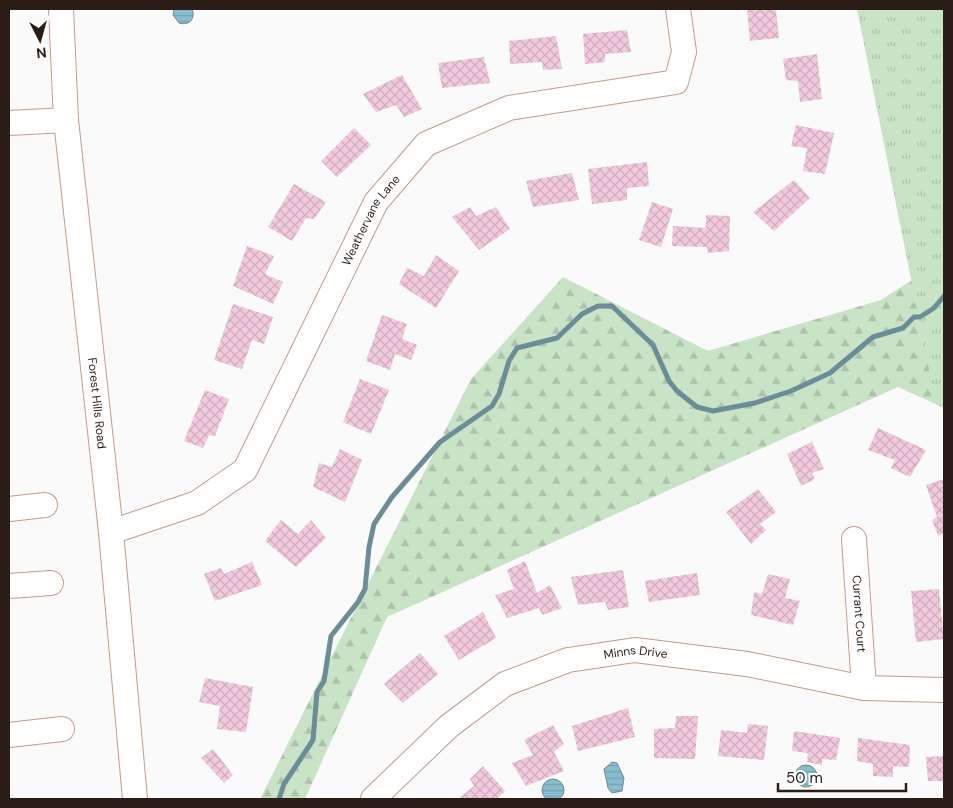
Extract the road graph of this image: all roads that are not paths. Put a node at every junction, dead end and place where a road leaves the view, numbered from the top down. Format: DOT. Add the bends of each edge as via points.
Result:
graph roads {
  1 [pos="61,9"];
  2 [pos="678,9"];
  3 [pos="66,120"];
  4 [pos="9,124"];
  5 [pos="45,506"];
  6 [pos="9,509"];
  7 [pos="111,532"];
  8 [pos="854,539"];
  9 [pos="51,583"];
  10 [pos="9,586"];
  11 [pos="864,688"];
  12 [pos="944,690"];
  13 [pos="62,730"];
  14 [pos="9,735"];
  15 [pos="135,799"];
  16 [pos="372,799"];
  1 -- 3 [label="street, Forest Hills Road"];
  2 -- 7 [label="street, Weathervane Lane" via="684,52 676,82 509,108 426,144 376,202 245,470 197,503"];
  3 -- 4 [label="street"];
  3 -- 7 [label="street, Forest Hills Road"];
  5 -- 6 [label="street"];
  7 -- 15 [label="street, Forest Hills Road"];
  8 -- 11 [label="street, Currant Court"];
  9 -- 10 [label="street"];
  11 -- 12 [label="street, Minns Drive"];
  11 -- 16 [label="street, Minns Drive" via="747,664 635,650 568,660 505,684 449,726"];
  13 -- 14 [label="street"];
}
